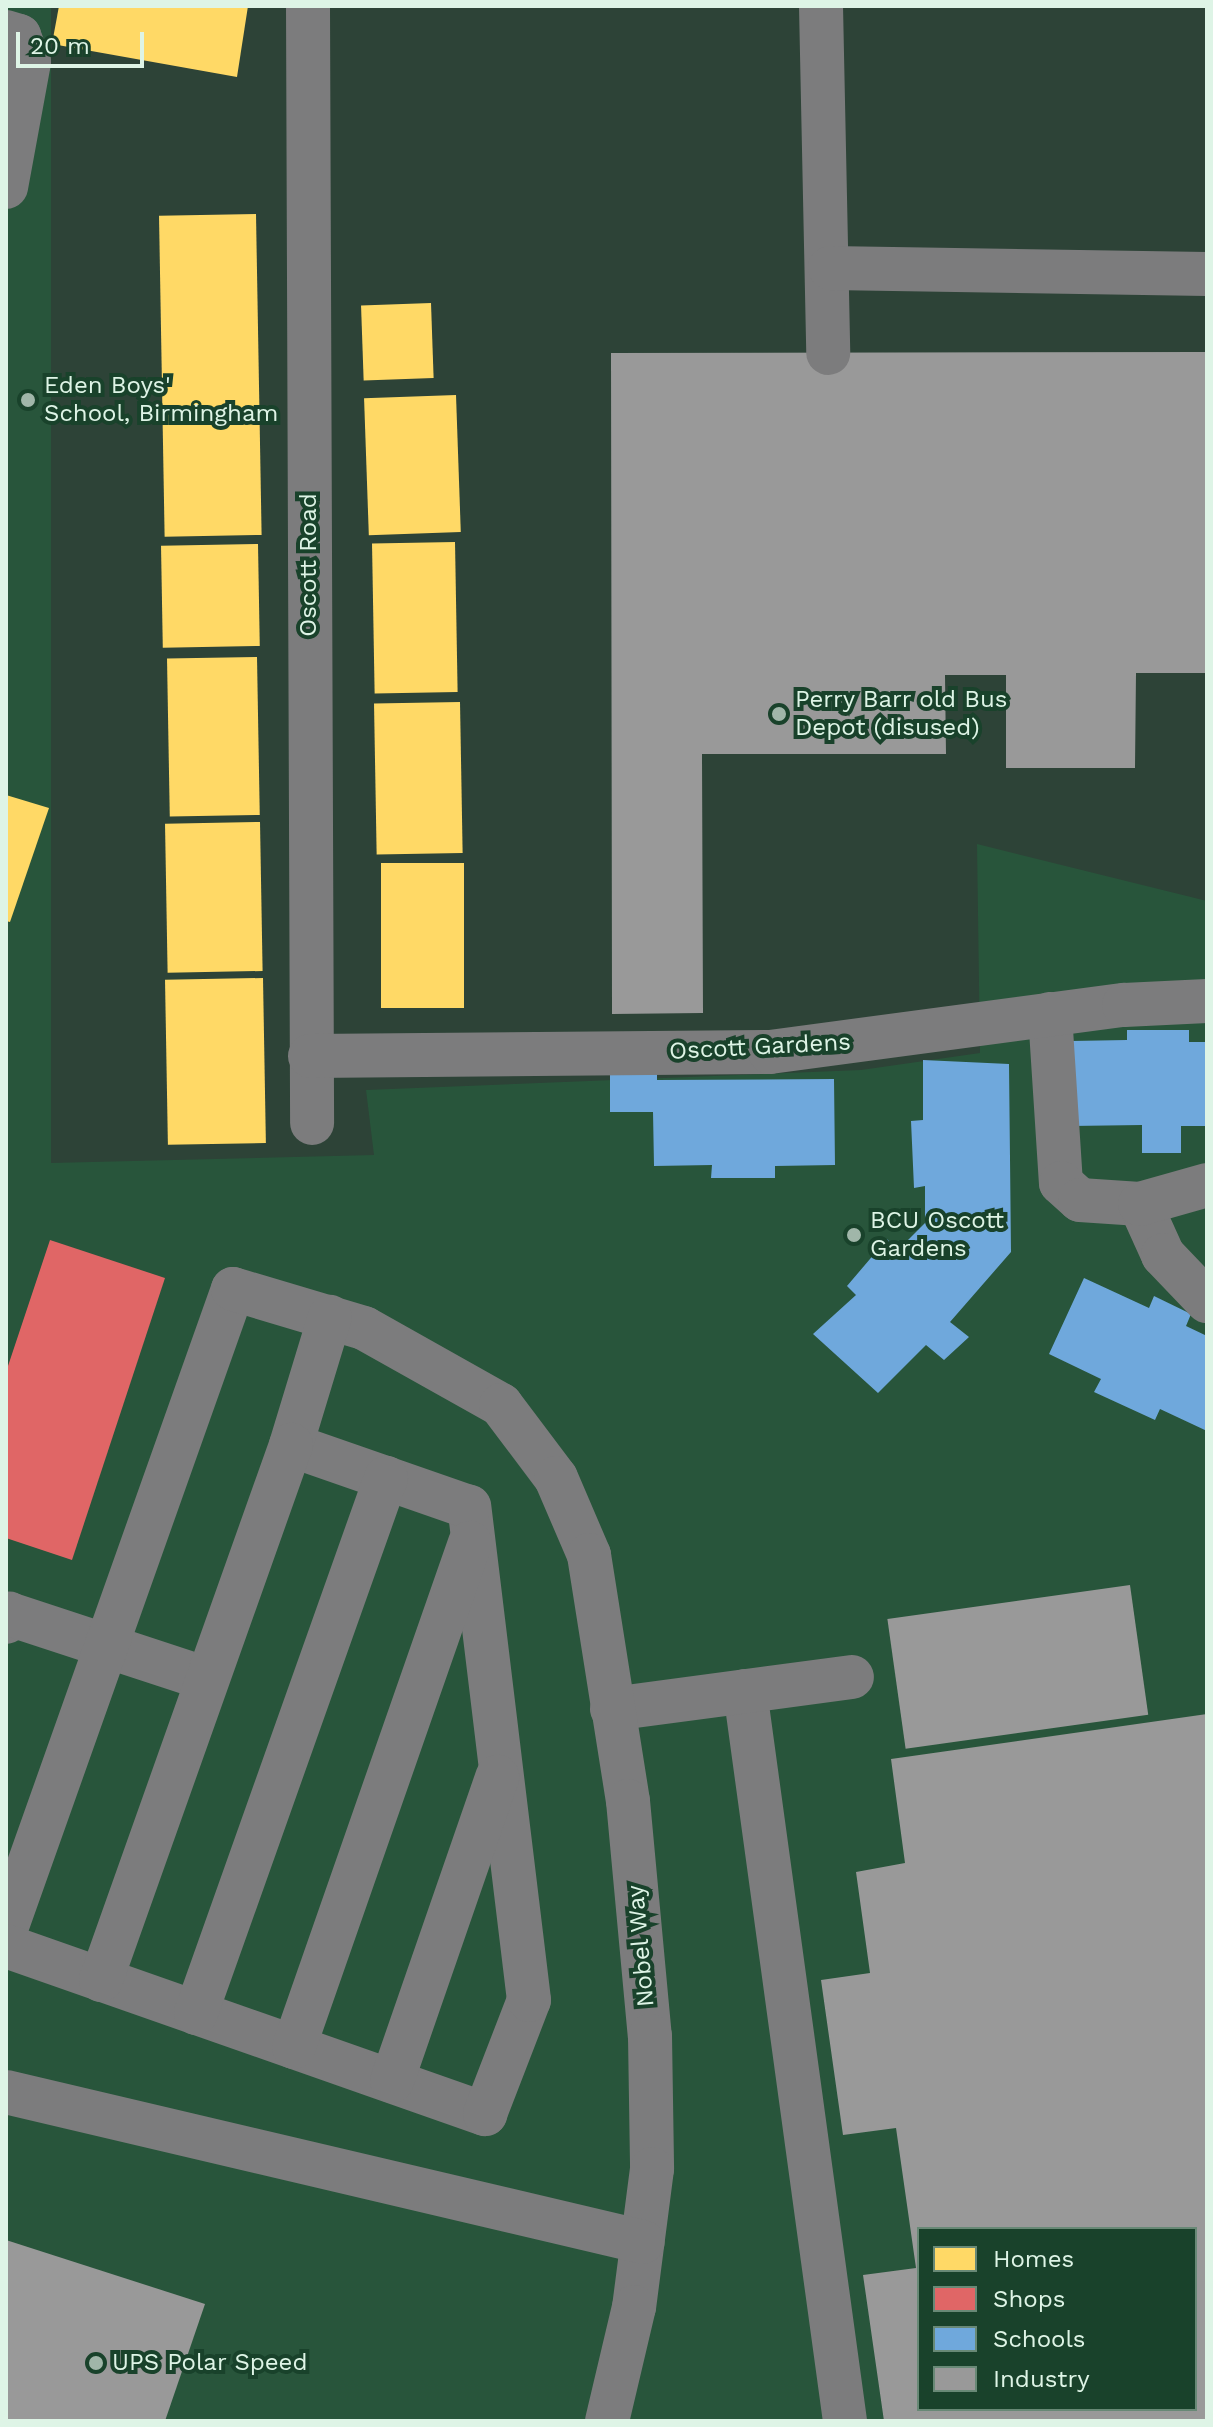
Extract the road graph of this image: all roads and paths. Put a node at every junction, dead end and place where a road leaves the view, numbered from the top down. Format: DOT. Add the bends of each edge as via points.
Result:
graph roads {
  1 [pos="308,6"];
  2 [pos="821,6"];
  3 [pos="6,32"];
  4 [pos="6,187"];
  5 [pos="830,268"];
  6 [pos="1207,274"];
  7 [pos="828,353"];
  8 [pos="1207,1001"];
  9 [pos="1050,1014"];
  10 [pos="310,1056"];
  11 [pos="312,1123"];
  12 [pos="1207,1185"];
  13 [pos="1140,1204"];
  14 [pos="1207,1301"];
  15 [pos="330,1317"];
  16 [pos="291,1445"];
  17 [pos="386,1478"];
  18 [pos="473,1535"];
  19 [pos="6,1622"];
  20 [pos="107,1646"];
  21 [pos="852,1677"];
  22 [pos="207,1679"];
  23 [pos="745,1691"];
  24 [pos="612,1709"];
  25 [pos="501,1767"];
  26 [pos="6,1929"];
  27 [pos="6,1946"];
  28 [pos="101,1980"];
  29 [pos="196,2013"];
  30 [pos="294,2047"];
  31 [pos="392,2081"];
  32 [pos="6,2092"];
  33 [pos="643,2242"];
  34 [pos="607,2421"];
  35 [pos="845,2421"];
  1 -- 10 [label="street, Oscott Road"];
  2 -- 5 [label="street"];
  3 -- 4 [label="street" via="19,36 29,62"];
  5 -- 6 [label="street"];
  5 -- 7 [label="street"];
  8 -- 9 [label="street, Oscott Gardens"];
  9 -- 10 [label="street, Oscott Gardens" via="940,1033 770,1052"];
  9 -- 13 [label="street" via="1061,1183 1080,1200"];
  10 -- 11 [label="street, Oscott Road"];
  12 -- 13 [label="street"];
  13 -- 14 [label="street" via="1163,1255"];
  15 -- 16 [label="street"];
  15 -- 20 [label="street, Nobel Way" via="233,1289"];
  15 -- 24 [label="street, Nobel Way" via="364,1328 501,1405 556,1478 589,1555"];
  16 -- 17 [label="street"];
  16 -- 22 [label="street"];
  17 -- 18 [label="street" via="469,1507"];
  17 -- 29 [label="street"];
  18 -- 25 [label="street"];
  18 -- 30 [label="street"];
  19 -- 20 [label="street" via="9,1614"];
  20 -- 22 [label="street"];
  20 -- 26 [label="street"];
  21 -- 23 [label="street"];
  22 -- 28 [label="street"];
  23 -- 24 [label="street"];
  23 -- 35 [label="street"];
  24 -- 33 [label="street, Nobel Way" via="628,1801 650,2036 652,2169"];
  25 -- 31 [label="street"];
  25 -- 31 [label="street" via="529,2000 485,2114"];
  27 -- 28 [label="street"];
  28 -- 29 [label="street"];
  29 -- 30 [label="street"];
  30 -- 31 [label="street"];
  32 -- 33 [label="street"];
  33 -- 34 [label="street, Nobel Way"];
}
